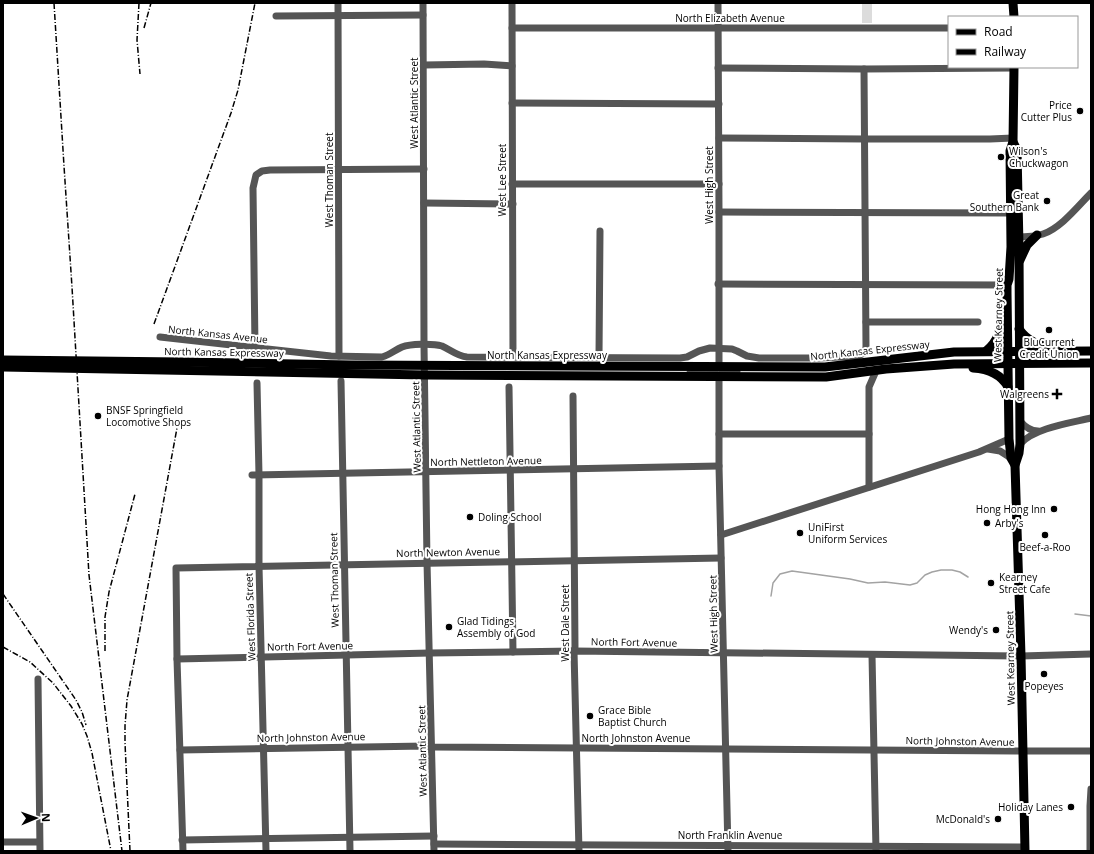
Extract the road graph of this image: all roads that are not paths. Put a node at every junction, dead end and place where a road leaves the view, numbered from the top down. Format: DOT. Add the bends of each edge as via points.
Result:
graph roads {
  1 [pos="338,3"];
  2 [pos="423,3"];
  3 [pos="512,3"];
  4 [pos="718,3"];
  5 [pos="1014,3"];
  6 [pos="338,15"];
  7 [pos="424,15"];
  8 [pos="276,16"];
  9 [pos="1014,16"];
  10 [pos="512,28"];
  11 [pos="718,28"];
  12 [pos="948,28"];
  13 [pos="424,65"];
  14 [pos="512,66"];
  15 [pos="718,68"];
  16 [pos="1014,68"];
  17 [pos="864,69"];
  18 [pos="512,103"];
  19 [pos="719,104"];
  20 [pos="719,138"];
  21 [pos="865,139"];
  22 [pos="1013,140"];
  23 [pos="339,169"];
  24 [pos="424,169"];
  25 [pos="512,184"];
  26 [pos="719,184"];
  27 [pos="1091,193"];
  28 [pos="424,203"];
  29 [pos="513,204"];
  30 [pos="719,212"];
  31 [pos="866,212"];
  32 [pos="1010,213"];
  33 [pos="600,231"];
  34 [pos="1037,235"];
  35 [pos="1015,237"];
  36 [pos="1019,263"];
  37 [pos="718,284"];
  38 [pos="866,284"];
  39 [pos="1007,289"];
  40 [pos="866,322"];
  41 [pos="978,322"];
  42 [pos="1019,329"];
  43 [pos="160,337"];
  44 [pos="424,345"];
  45 [pos="255,348"];
  46 [pos="719,348"];
  47 [pos="1091,350"];
  48 [pos="986,351"];
  49 [pos="1008,351"];
  50 [pos="1019,351"];
  51 [pos="340,356"];
  52 [pos="513,357"];
  53 [pos="599,357"];
  54 [pos="3,360"];
  55 [pos="1091,363"];
  56 [pos="1008,364"];
  57 [pos="1020,364"];
  58 [pos="181,366"];
  59 [pos="920,366"];
  60 [pos="3,367"];
  61 [pos="425,370"];
  62 [pos="718,371"];
  63 [pos="876,371"];
  64 [pos="858,373"];
  65 [pos="341,381"];
  66 [pos="257,383"];
  67 [pos="509,387"];
  68 [pos="869,387"];
  69 [pos="1008,387"];
  70 [pos="573,396"];
  71 [pos="1091,418"];
  72 [pos="1020,421"];
  73 [pos="1040,430"];
  74 [pos="719,434"];
  75 [pos="869,434"];
  76 [pos="1009,439"];
  77 [pos="1020,444"];
  78 [pos="988,449"];
  79 [pos="1013,462"];
  80 [pos="719,466"];
  81 [pos="574,469"];
  82 [pos="426,471"];
  83 [pos="511,471"];
  84 [pos="342,474"];
  85 [pos="256,475"];
  86 [pos="869,487"];
  87 [pos="721,535"];
  88 [pos="721,558"];
  89 [pos="574,560"];
  90 [pos="512,561"];
  91 [pos="427,562"];
  92 [pos="344,564"];
  93 [pos="259,566"];
  94 [pos="574,651"];
  95 [pos="513,652"];
  96 [pos="430,653"];
  97 [pos="723,653"];
  98 [pos="1091,654"];
  99 [pos="346,655"];
  100 [pos="872,655"];
  101 [pos="1021,656"];
  102 [pos="261,657"];
  103 [pos="177,659"];
  104 [pos="38,680"];
  105 [pos="348,746"];
  106 [pos="432,747"];
  107 [pos="264,748"];
  108 [pos="576,748"];
  109 [pos="726,749"];
  110 [pos="180,750"];
  111 [pos="874,750"];
  112 [pos="1023,751"];
  113 [pos="1091,751"];
  114 [pos="1091,789"];
  115 [pos="1090,833"];
  116 [pos="350,837"];
  117 [pos="266,838"];
  118 [pos="182,840"];
  119 [pos="3,842"];
  120 [pos="39,842"];
  121 [pos="434,844"];
  122 [pos="579,848"];
  123 [pos="728,848"];
  124 [pos="876,849"];
  125 [pos="1025,849"];
  126 [pos="40,851"];
  127 [pos="183,851"];
  128 [pos="266,851"];
  129 [pos="350,851"];
  130 [pos="1090,851"];
  1 -- 6 [label="street, West Thoman Street"];
  2 -- 7 [label="street, West Atlantic Street"];
  3 -- 10 [label="street, West Lee Street"];
  4 -- 11 [label="street, West High Street"];
  5 -- 9 [label="main road"];
  6 -- 7 [label="street"];
  6 -- 8 [label="street"];
  6 -- 23 [label="street, West Thoman Street"];
  7 -- 13 [label="street, West Atlantic Street"];
  10 -- 11 [label="street, North Elizabeth Avenue"];
  10 -- 14 [label="street, West Lee Street"];
  11 -- 12 [label="street, North Elizabeth Avenue"];
  11 -- 15 [label="street, West High Street"];
  13 -- 14 [label="street"];
  13 -- 24 [label="street, West Atlantic Street"];
  14 -- 18 [label="street, West Lee Street"];
  15 -- 17 [label="street"];
  15 -- 19 [label="street, West High Street"];
  16 -- 17 [label="street"];
  16 -- 22 [label="main road, West Kearney Street"];
  17 -- 21 [label="street"];
  18 -- 19 [label="street"];
  18 -- 25 [label="street, West Lee Street"];
  19 -- 20 [label="street, West High Street"];
  20 -- 21 [label="street"];
  20 -- 26 [label="street, West High Street"];
  21 -- 22 [label="street"];
  21 -- 31 [label="street"];
  22 -- 32 [label="main road, West Kearney Street" via="1010,151"];
  22 -- 35 [label="main road, West Kearney Street" via="1017,150"];
  23 -- 24 [label="street"];
  23 -- 45 [label="street" via="270,170 256,175 253,188"];
  23 -- 51 [label="street, West Thoman Street"];
  24 -- 28 [label="street, West Atlantic Street"];
  25 -- 26 [label="street"];
  25 -- 29 [label="street, West Lee Street"];
  26 -- 30 [label="street, West High Street"];
  27 -- 34 [label="street" via="1057,227"];
  28 -- 29 [label="street"];
  28 -- 44 [label="street, West Atlantic Street"];
  29 -- 52 [label="street, West Lee Street"];
  30 -- 31 [label="street"];
  30 -- 37 [label="street, West High Street"];
  31 -- 32 [label="street"];
  31 -- 38 [label="street"];
  32 -- 35 [label="main road, West Kearney Street"];
  33 -- 53 [label="street"];
  34 -- 35 [label="street"];
  34 -- 36 [label="main road" via="1027,245"];
  35 -- 36 [label="main road, West Kearney Street"];
  35 -- 39 [label="main road, West Kearney Street"];
  36 -- 42 [label="main road, West Kearney Street"];
  37 -- 38 [label="street"];
  37 -- 46 [label="street, West High Street"];
  38 -- 39 [label="street"];
  38 -- 40 [label="street"];
  39 -- 48 [label="main road" via="1000,330 996,341"];
  39 -- 49 [label="main road, West Kearney Street"];
  40 -- 41 [label="street"];
  40 -- 46 [label="street, North Kansas Avenue" via="866,347 858,356 759,358 732,349"];
  42 -- 47 [label="main road" via="1030,340 1051,347 1084,347"];
  42 -- 50 [label="main road, West Kearney Street"];
  43 -- 45 [label="street, North Kansas Avenue"];
  44 -- 51 [label="street, North Kansas Avenue" via="404,346 382,357"];
  44 -- 52 [label="street, North Kansas Avenue" via="441,346 467,357"];
  44 -- 61 [label="street, West Atlantic Street"];
  45 -- 51 [label="street, North Kansas Avenue"];
  46 -- 53 [label="street, North Kansas Avenue" via="704,349 680,358"];
  46 -- 62 [label="street, West High Street"];
  47 -- 50 [label="main road, North Kansas Expressway"];
  48 -- 49 [label="main road, North Kansas Expressway"];
  48 -- 62 [label="main road, North Kansas Expressway" via="954,352 825,367 758,366"];
  49 -- 50 [label="main road, North Kansas Expressway"];
  49 -- 56 [label="main road, West Kearney Street"];
  50 -- 57 [label="main road, West Kearney Street"];
  52 -- 53 [label="street, North Kansas Avenue"];
  54 -- 58 [label="main road, North Kansas Expressway"];
  55 -- 57 [label="main road, North Kansas Expressway"];
  56 -- 57 [label="main road, North Kansas Expressway"];
  56 -- 59 [label="main road, North Kansas Expressway"];
  56 -- 69 [label="main road, West Kearney Street"];
  57 -- 72 [label="main road, West Kearney Street"];
  58 -- 60 [label="main road, North Kansas Expressway"];
  58 -- 61 [label="main road, North Kansas Expressway" via="351,365"];
  59 -- 63 [label="main road, North Kansas Expressway"];
  59 -- 69 [label="main road" via="982,369 1000,376"];
  61 -- 62 [label="main road, North Kansas Expressway"];
  61 -- 62 [label="main road, North Kansas Expressway" via="680,376"];
  61 -- 82 [label="street, West Atlantic Street"];
  62 -- 64 [label="main road, North Kansas Expressway" via="826,377"];
  62 -- 74 [label="street, West High Street"];
  63 -- 64 [label="main road, North Kansas Expressway"];
  63 -- 68 [label="street"];
  64 -- 68 [label="street"];
  65 -- 84 [label="street, West Thoman Street"];
  66 -- 85 [label="street, West Florida Street"];
  67 -- 83 [label="street"];
  68 -- 75 [label="street"];
  69 -- 76 [label="main road, West Kearney Street"];
  70 -- 81 [label="street, West Dale Street"];
  71 -- 73 [label="street"];
  72 -- 73 [label="street" via="1030,429"];
  72 -- 77 [label="main road, West Kearney Street"];
  73 -- 77 [label="street"];
  74 -- 75 [label="street"];
  74 -- 80 [label="street, West High Street"];
  75 -- 86 [label="street"];
  76 -- 78 [label="street"];
  76 -- 79 [label="main road, West Kearney Street"];
  77 -- 79 [label="main road, West Kearney Street" via="1019,453"];
  78 -- 79 [label="street" via="1000,451"];
  78 -- 86 [label="street"];
  79 -- 101 [label="main road, West Kearney Street"];
  80 -- 81 [label="street, North Nettleton Avenue"];
  80 -- 87 [label="street, West High Street"];
  81 -- 83 [label="street, North Nettleton Avenue"];
  81 -- 89 [label="street, West Dale Street"];
  82 -- 83 [label="street, North Nettleton Avenue"];
  82 -- 84 [label="street, North Nettleton Avenue"];
  82 -- 91 [label="street, West Atlantic Street"];
  83 -- 90 [label="street"];
  84 -- 85 [label="street, North Nettleton Avenue"];
  84 -- 92 [label="street, West Thoman Street"];
  85 -- 93 [label="street, West Florida Street"];
  86 -- 87 [label="street"];
  87 -- 88 [label="street, West High Street"];
  88 -- 89 [label="street, North Newton Avenue"];
  88 -- 97 [label="street, West High Street"];
  89 -- 90 [label="street, North Newton Avenue"];
  89 -- 94 [label="street, West Dale Street"];
  90 -- 91 [label="street, North Newton Avenue"];
  90 -- 95 [label="street"];
  91 -- 92 [label="street, North Newton Avenue"];
  91 -- 96 [label="street, West Atlantic Street"];
  92 -- 93 [label="street, North Newton Avenue"];
  92 -- 99 [label="street, West Thoman Street"];
  93 -- 102 [label="street, West Florida Street"];
  93 -- 103 [label="street, North Newton Avenue" via="176,568"];
  94 -- 95 [label="street, North Fort Avenue"];
  94 -- 97 [label="street, North Fort Avenue"];
  94 -- 108 [label="street, West Dale Street"];
  95 -- 96 [label="street, North Fort Avenue"];
  96 -- 99 [label="street, North Fort Avenue"];
  96 -- 106 [label="street, West Atlantic Street"];
  97 -- 100 [label="street, North Fort Avenue"];
  97 -- 109 [label="street, West High Street"];
  98 -- 101 [label="street, North Fort Avenue"];
  99 -- 102 [label="street, North Fort Avenue"];
  99 -- 105 [label="street, West Thoman Street"];
  100 -- 101 [label="street, North Fort Avenue"];
  100 -- 111 [label="street"];
  101 -- 112 [label="main road, West Kearney Street"];
  102 -- 103 [label="street, North Fort Avenue"];
  102 -- 107 [label="street, West Florida Street"];
  103 -- 110 [label="street"];
  104 -- 120 [label="street"];
  105 -- 106 [label="street, North Johnston Avenue"];
  105 -- 107 [label="street, North Johnston Avenue"];
  105 -- 116 [label="street, West Thoman Street"];
  106 -- 108 [label="street, North Johnston Avenue"];
  106 -- 121 [label="street, West Atlantic Street"];
  107 -- 110 [label="street, North Johnston Avenue"];
  107 -- 117 [label="street, West Florida Street"];
  108 -- 109 [label="street, North Johnston Avenue"];
  108 -- 122 [label="street, West Dale Street"];
  109 -- 111 [label="street, North Johnston Avenue"];
  109 -- 123 [label="street, West High Street"];
  110 -- 118 [label="street"];
  111 -- 112 [label="street, North Johnston Avenue"];
  111 -- 124 [label="street"];
  112 -- 113 [label="street, North Johnston Avenue"];
  112 -- 125 [label="main road, West Kearney Street"];
  114 -- 115 [label="street"];
  115 -- 130 [label="street"];
  116 -- 117 [label="street, North Franklin Avenue"];
  116 -- 121 [label="street, North Franklin Avenue"];
  116 -- 129 [label="street, West Thoman Street"];
  117 -- 118 [label="street, North Franklin Avenue"];
  117 -- 128 [label="street, West Florida Street"];
  118 -- 127 [label="street"];
  119 -- 120 [label="street"];
  120 -- 126 [label="street"];
  121 -- 122 [label="street, North Franklin Avenue"];
  122 -- 123 [label="street, North Franklin Avenue"];
  123 -- 124 [label="street, North Franklin Avenue"];
  124 -- 125 [label="street, North Franklin Avenue"];
}
